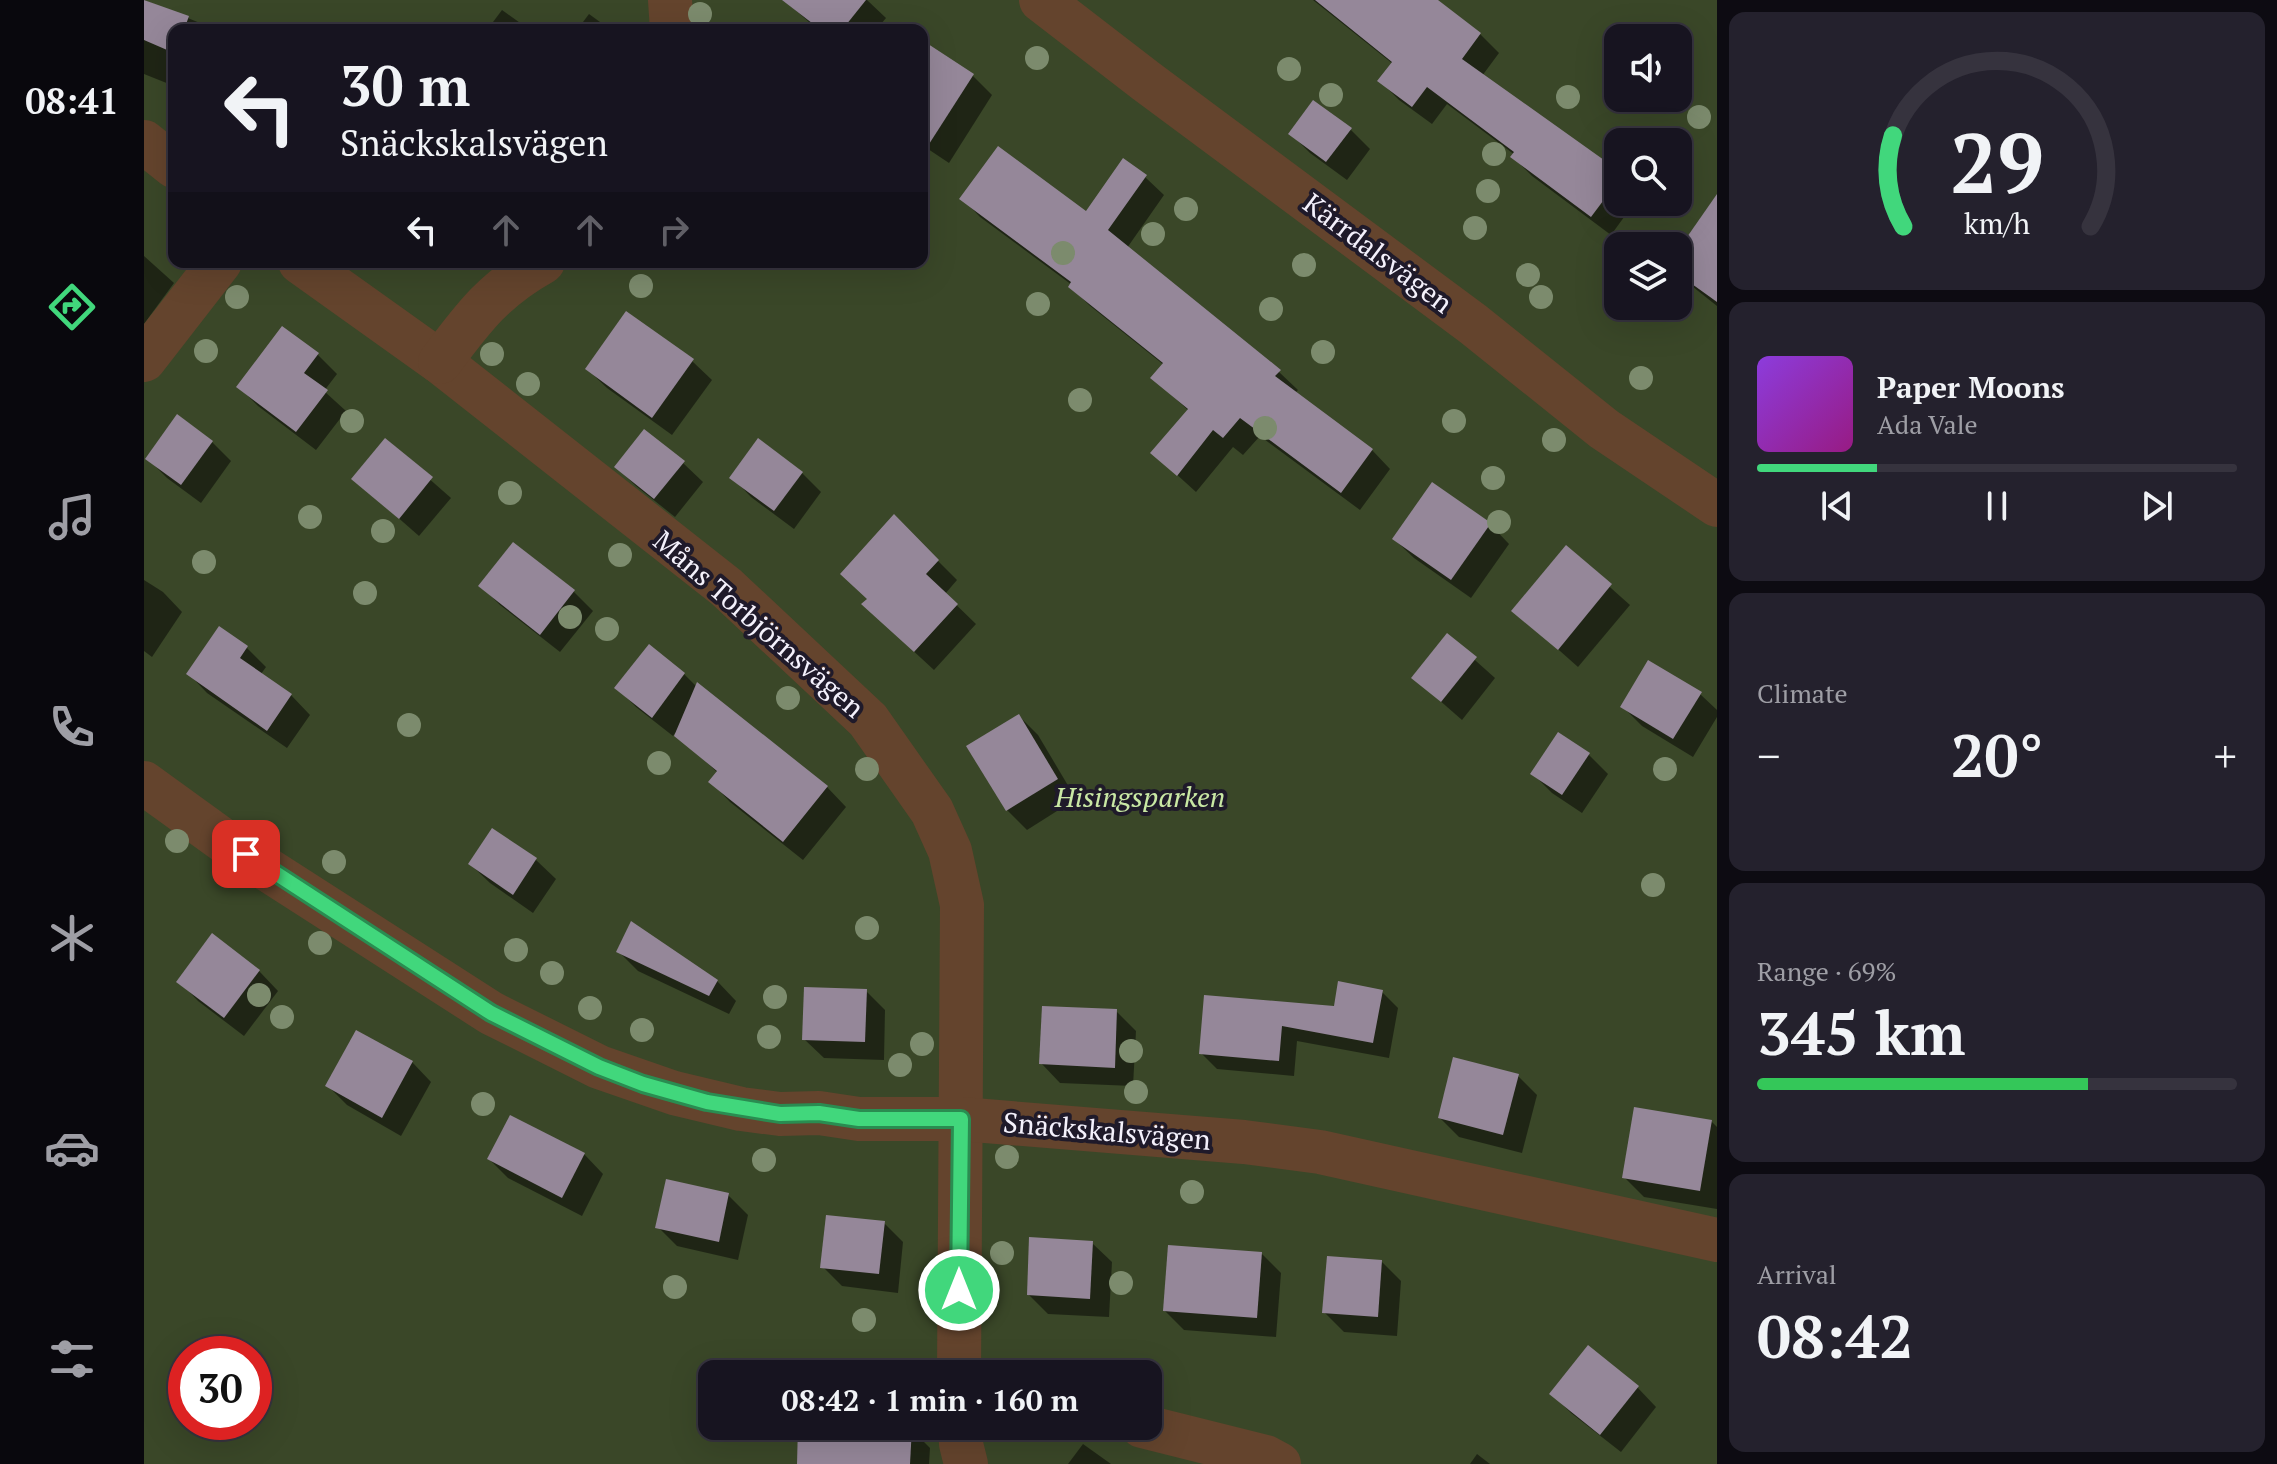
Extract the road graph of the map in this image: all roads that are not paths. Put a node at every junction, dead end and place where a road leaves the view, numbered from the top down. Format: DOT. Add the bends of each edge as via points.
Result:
graph roads {
  1 [pos="670,0"];
  2 [pos="1041,0"];
  3 [pos="672,24"];
  4 [pos="144,142"];
  5 [pos="168,161"];
  6 [pos="215,268"];
  7 [pos="308,268"];
  8 [pos="532,268"];
  9 [pos="144,360"];
  10 [pos="440,362"];
  11 [pos="1717,505"];
  12 [pos="144,783"];
  13 [pos="961,1119"];
  14 [pos="1717,1240"];
  15 [pos="959,1360"];
  16 [pos="1162,1431"];
  17 [pos="961,1440"];
  18 [pos="966,1464"];
  19 [pos="1279,1464"];
  1 -- 3 [label="street"];
  2 -- 11 [label="street, Kärrdalsvägen" via="1473,324 1604,429"];
  4 -- 5 [label="street"];
  6 -- 9 [label="street"];
  7 -- 10 [label="street, Måns Torbjörnsvägen"];
  8 -- 10 [label="street" via="481,307"];
  10 -- 13 [label="street, Måns Torbjörnsvägen" via="726,587 868,720 916,787 950,851 962,905"];
  12 -- 13 [label="street, Snäckskalsvägen" via="231,846 491,1013 599,1067 741,1109 859,1119"];
  13 -- 14 [label="street, Snäckskalsvägen" via="1320,1152"];
  13 -- 15 [label="street, Måns Torbjörnsvägen"];
  16 -- 19 [label="street"];
  17 -- 18 [label="street"];
}
